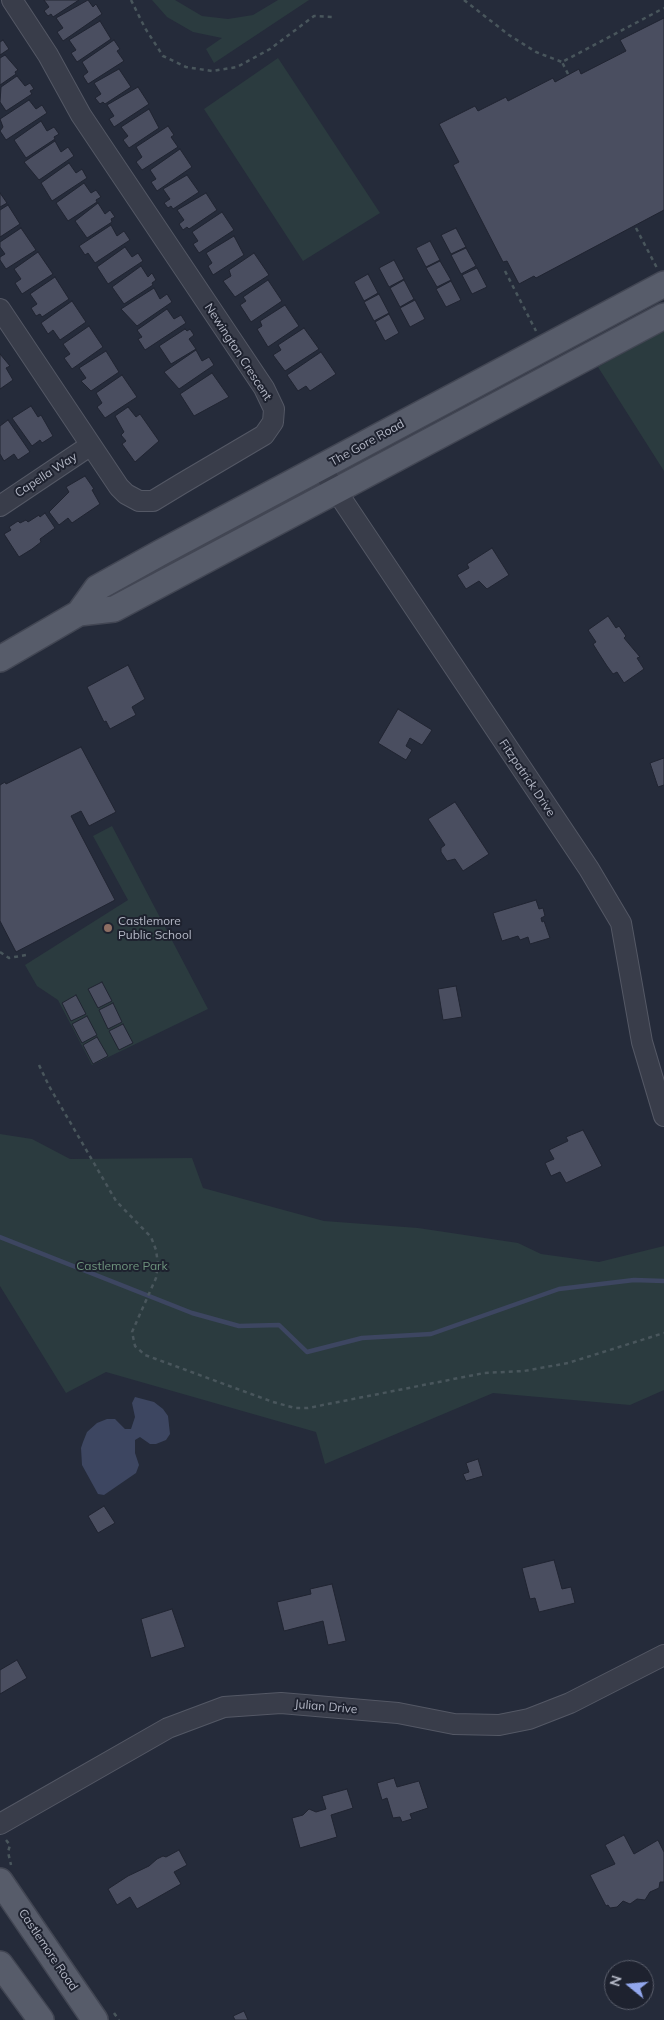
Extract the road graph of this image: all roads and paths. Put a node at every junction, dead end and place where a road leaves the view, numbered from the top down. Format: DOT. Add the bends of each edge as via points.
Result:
graph roads {
  1 [pos="12,0"];
  2 [pos="131,0"];
  3 [pos="464,0"];
  4 [pos="664,8"];
  5 [pos="334,17"];
  6 [pos="562,62"];
  7 [pos="568,74"];
  8 [pos="636,228"];
  9 [pos="505,271"];
  10 [pos="661,276"];
  11 [pos="1,314"];
  12 [pos="664,316"];
  13 [pos="537,332"];
  14 [pos="91,446"];
  15 [pos="321,468"];
  16 [pos="336,492"];
  17 [pos="0,506"];
  18 [pos="79,613"];
  19 [pos="0,659"];
  20 [pos="0,952"];
  21 [pos="26,955"];
  22 [pos="39,1065"];
  23 [pos="664,1116"];
  24 [pos="664,1332"];
  25 [pos="664,1655"];
  26 [pos="0,1824"];
  27 [pos="0,1881"];
  28 [pos="0,1964"];
  29 [pos="41,2020"];
  30 [pos="94,2020"];
  1 -- 14 [label="street, Newington Crescent" via="48,55 81,115 264,388 274,409 273,422 264,435 153,501 139,501 126,494"];
  2 -- 5 [label="path" via="144,28 163,56 186,67 212,71 237,67 270,49 314,16"];
  3 -- 6 [label="path" via="509,36"];
  4 -- 6 [label="path"];
  6 -- 7 [label="path"];
  8 -- 10 [label="path"];
  9 -- 13 [label="path"];
  10 -- 15 [label="main road, The Gore Road"];
  11 -- 14 [label="street, Newington Crescent"];
  12 -- 16 [label="main road, The Gore Road"];
  14 -- 17 [label="street, Capella Way"];
  15 -- 16 [label="street, Fitzpatrick Drive"];
  15 -- 18 [label="main road, The Gore Road" via="98,588"];
  16 -- 18 [label="main road, The Gore Road" via="114,609"];
  16 -- 23 [label="street, Fitzpatrick Drive" via="621,923 642,1042"];
  18 -- 19 [label="main road, The Gore Road"];
  20 -- 21 [label="path" via="9,958"];
  22 -- 24 [label="path" via="116,1201 150,1237 156,1250 156,1278 132,1332 135,1346 145,1355 272,1402 308,1408 484,1373 524,1371 568,1363"];
  25 -- 26 [label="street, Julian Drive" via="570,1703 528,1719 499,1725 454,1724 398,1713 281,1703 224,1707 168,1728"];
  27 -- 30 [label="main road, Castlemore Road"];
  28 -- 29 [label="main road"];
}
